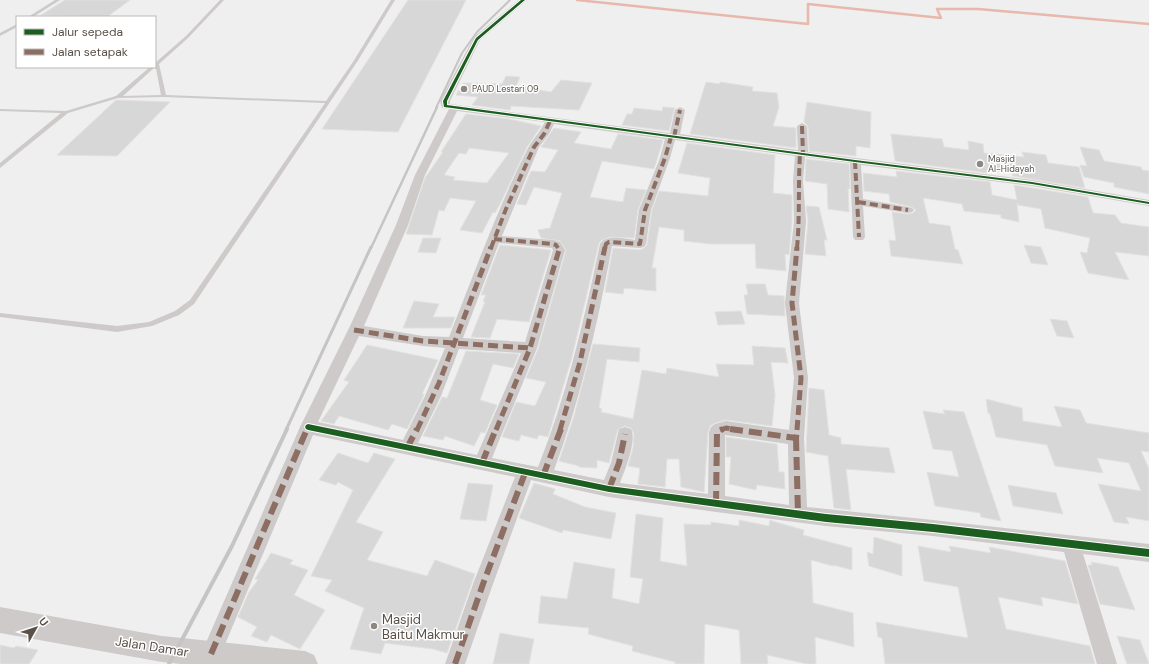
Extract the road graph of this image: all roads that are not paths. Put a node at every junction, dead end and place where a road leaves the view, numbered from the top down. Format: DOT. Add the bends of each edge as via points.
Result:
graph roads {
  1 [pos="58,0"];
  2 [pos="222,0"];
  3 [pos="393,0"];
  4 [pos="523,0"];
  5 [pos="32,16"];
  6 [pos="16,26"];
  7 [pos="0,35"];
  8 [pos="156,64"];
  9 [pos="152,68"];
  10 [pos="156,68"];
  11 [pos="164,96"];
  12 [pos="118,97"];
  13 [pos="328,102"];
  14 [pos="454,108"];
  15 [pos="0,110"];
  16 [pos="680,110"];
  17 [pos="66,112"];
  18 [pos="550,121"];
  19 [pos="802,126"];
  20 [pos="673,137"];
  21 [pos="801,154"];
  22 [pos="855,161"];
  23 [pos="0,166"];
  24 [pos="858,202"];
  25 [pos="1149,203"];
  26 [pos="908,210"];
  27 [pos="859,237"];
  28 [pos="494,239"];
  29 [pos="0,315"];
  30 [pos="354,330"];
  31 [pos="454,342"];
  32 [pos="530,348"];
  33 [pos="308,427"];
  34 [pos="625,434"];
  35 [pos="796,438"];
  36 [pos="407,448"];
  37 [pos="482,463"];
  38 [pos="534,474"];
  39 [pos="609,489"];
  40 [pos="716,504"];
  41 [pos="798,514"];
  42 [pos="1070,544"];
  43 [pos="1149,553"];
  44 [pos="0,620"];
  45 [pos="211,654"];
  46 [pos="168,656"];
  47 [pos="305,664"];
  48 [pos="455,664"];
  49 [pos="1107,664"];
  1 -- 5 [label="lane"];
  2 -- 8 [label="lane" via="187,37"];
  3 -- 13 [label="lane"];
  4 -- 14 [label="street" via="477,39 445,101 445,106"];
  6 -- 7 [label="lane"];
  9 -- 12 [label="lane"];
  10 -- 11 [label="lane"];
  11 -- 12 [label="lane"];
  11 -- 13 [label="lane"];
  12 -- 17 [label="lane"];
  13 -- 29 [label="lane" via="192,302 177,313 150,324 117,329"];
  14 -- 18 [label="street"];
  14 -- 30 [label="street" via="420,175 402,225"];
  15 -- 17 [label="lane"];
  16 -- 20 [label="street"];
  17 -- 23 [label="lane"];
  18 -- 20 [label="street"];
  18 -- 28 [label="street" via="534,146"];
  19 -- 21 [label="street"];
  20 -- 21 [label="street"];
  20 -- 38 [label="street" via="645,210 640,244 606,244 569,405"];
  21 -- 22 [label="street"];
  21 -- 35 [label="street" via="798,181 800,221 792,303 801,378"];
  22 -- 24 [label="street"];
  22 -- 25 [label="street" via="1032,183"];
  24 -- 26 [label="street"];
  24 -- 27 [label="street"];
  28 -- 31 [label="street"];
  28 -- 32 [label="street" via="553,244 559,250"];
  30 -- 31 [label="street"];
  30 -- 33 [label="street"];
  31 -- 32 [label="street"];
  31 -- 36 [label="street" via="449,359"];
  32 -- 37 [label="street"];
  33 -- 36 [label="street"];
  33 -- 45 [label="street"];
  34 -- 39 [label="street" via="619,463"];
  35 -- 40 [label="street" via="726,428 717,432"];
  35 -- 41 [label="street"];
  36 -- 37 [label="street"];
  37 -- 38 [label="street"];
  38 -- 39 [label="street"];
  38 -- 48 [label="street" via="483,584"];
  39 -- 40 [label="street"];
  40 -- 41 [label="street"];
  41 -- 42 [label="street"];
  42 -- 43 [label="street"];
  42 -- 49 [label="street"];
  44 -- 46 [label="street, Jalan Damar" via="162,649"];
  45 -- 46 [label="street, Jalan Damar" via="186,652"];
  45 -- 47 [label="street, Jalan Damar"];
}
